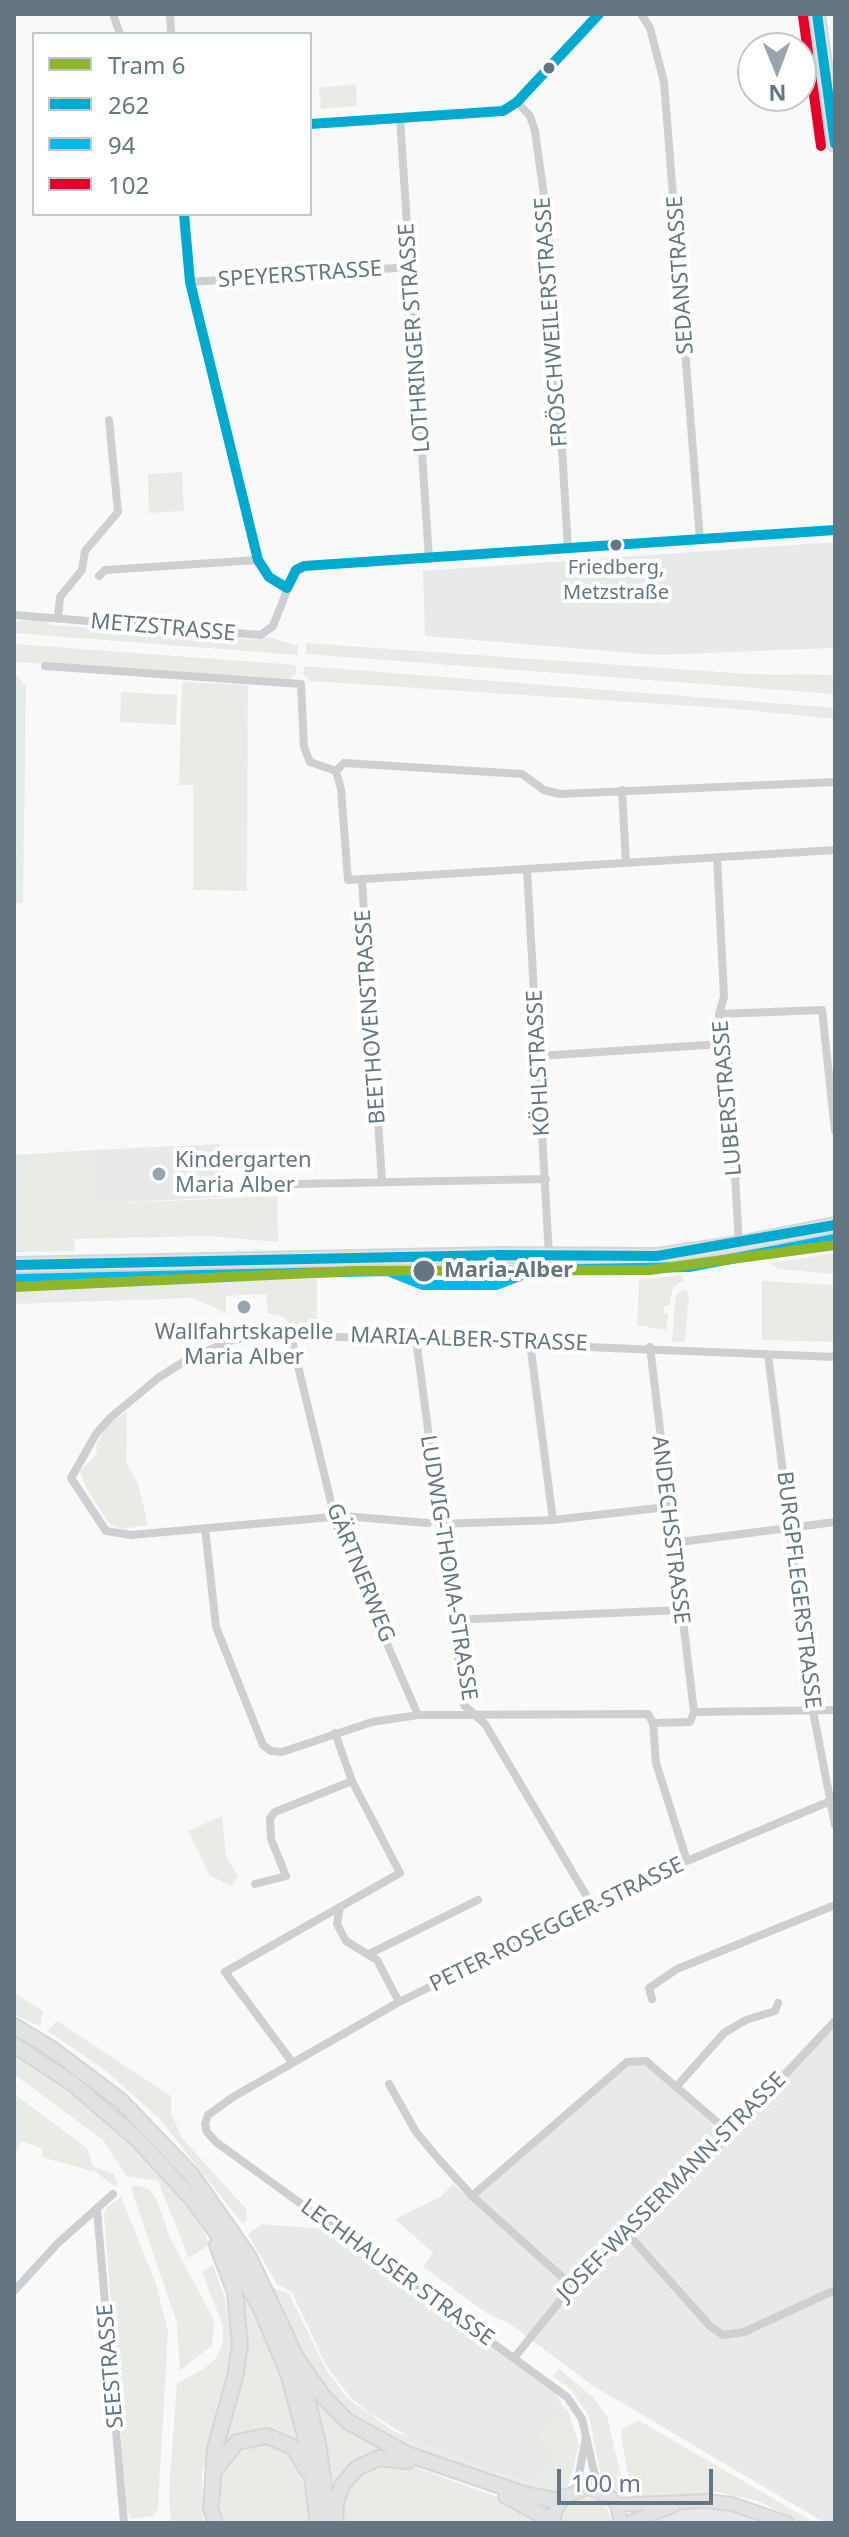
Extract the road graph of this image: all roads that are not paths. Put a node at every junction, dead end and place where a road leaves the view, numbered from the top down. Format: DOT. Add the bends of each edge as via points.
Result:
graph roads {
  1 [pos="599,14"];
  2 [pos="641,14"];
  3 [pos="817,14"];
  4 [pos="517,102"];
  5 [pos="833,115"];
  6 [pos="400,118"];
  7 [pos="312,124"];
  8 [pos="835,144"];
  9 [pos="184,216"];
  10 [pos="410,267"];
  11 [pos="190,282"];
  12 [pos="109,420"];
  13 [pos="835,530"];
  14 [pos="700,540"];
  15 [pos="568,549"];
  16 [pos="429,559"];
  17 [pos="258,560"];
  18 [pos="99,576"];
  19 [pos="287,588"];
  20 [pos="14,615"];
  21 [pos="58,618"];
  22 [pos="45,666"];
  23 [pos="336,771"];
  24 [pos="835,782"];
  25 [pos="622,790"];
  26 [pos="835,850"];
  27 [pos="717,857"];
  28 [pos="626,863"];
  29 [pos="527,870"];
  30 [pos="362,881"];
  31 [pos="719,1014"];
  32 [pos="721,1044"];
  33 [pos="539,1056"];
  34 [pos="835,1131"];
  35 [pos="546,1179"];
  36 [pos="382,1181"];
  37 [pos="246,1185"];
  38 [pos="835,1225"];
  39 [pos="739,1244"];
  40 [pos="549,1256"];
  41 [pos="14,1265"];
  42 [pos="290,1333"];
  43 [pos="416,1338"];
  44 [pos="530,1343"];
  45 [pos="650,1347"];
  46 [pos="768,1354"];
  47 [pos="835,1357"];
  48 [pos="667,1507"];
  49 [pos="335,1517"];
  50 [pos="553,1520"];
  51 [pos="835,1522"];
  52 [pos="428,1523"];
  53 [pos="439,1524"];
  54 [pos="790,1527"];
  55 [pos="205,1528"];
  56 [pos="672,1543"];
  57 [pos="681,1610"];
  58 [pos="452,1620"];
  59 [pos="835,1710"];
  60 [pos="813,1711"];
  61 [pos="471,1712"];
  62 [pos="694,1712"];
  63 [pos="418,1715"];
  64 [pos="653,1723"];
  65 [pos="335,1733"];
  66 [pos="352,1781"];
  67 [pos="828,1802"];
  68 [pos="835,1825"];
  69 [pos="687,1861"];
  70 [pos="255,1884"];
  71 [pos="478,1900"];
  72 [pos="835,1905"];
  73 [pos="340,1907"];
  74 [pos="593,1907"];
  75 [pos="369,1954"];
  76 [pos="652,1999"];
  77 [pos="399,2002"];
  78 [pos="778,2003"];
  79 [pos="835,2021"];
  80 [pos="14,2026"];
  81 [pos="14,2045"];
  82 [pos="292,2062"];
  83 [pos="389,2084"];
  84 [pos="677,2086"];
  85 [pos="208,2115"];
  86 [pos="731,2134"];
  87 [pos="113,2194"];
  88 [pos="472,2196"];
  89 [pos="97,2210"];
  90 [pos="207,2223"];
  91 [pos="626,2232"];
  92 [pos="571,2285"];
  93 [pos="835,2290"];
  94 [pos="14,2291"];
  95 [pos="514,2358"];
  96 [pos="297,2359"];
  97 [pos="586,2436"];
  98 [pos="213,2474"];
  99 [pos="598,2489"];
  100 [pos="576,2490"];
  101 [pos="560,2501"];
  102 [pos="316,2502"];
  103 [pos="675,2504"];
  104 [pos="617,2505"];
  105 [pos="553,2522"];
  106 [pos="124,2523"];
  107 [pos="215,2523"];
  108 [pos="318,2523"];
  109 [pos="329,2523"];
  110 [pos="335,2523"];
  111 [pos="621,2523"];
  112 [pos="628,2523"];
  113 [pos="787,2523"];
  1 -- 4 [label="street"];
  2 -- 14 [label="street, SEDANSTRASSE" via="650,28 664,82"];
  3 -- 5 [label="main road"];
  4 -- 6 [label="street" via="503,111"];
  4 -- 15 [label="street, FRÖSCHWEILERSTRASSE" via="535,131 549,232"];
  5 -- 8 [label="main road"];
  6 -- 7 [label="street"];
  6 -- 10 [label="street, LOTHRINGER STRASSE"];
  9 -- 11 [label="street"];
  10 -- 11 [label="street, SPEYERSTRASSE"];
  10 -- 16 [label="street, LOTHRINGER STRASSE"];
  11 -- 17 [label="street"];
  12 -- 21 [label="street, METZSTRASSE" via="118,512 85,551 82,570 60,597"];
  13 -- 14 [label="street, METZSTRASSE"];
  14 -- 15 [label="street, METZSTRASSE"];
  15 -- 16 [label="street, METZSTRASSE"];
  16 -- 19 [label="street, METZSTRASSE" via="304,566"];
  17 -- 18 [label="street, METZSTRASSE" via="105,570"];
  17 -- 19 [label="street" via="269,577"];
  19 -- 21 [label="street, METZSTRASSE" via="277,618 261,635"];
  20 -- 21 [label="street, METZSTRASSE"];
  22 -- 23 [label="street" via="301,684 304,747 310,762"];
  23 -- 25 [label="street" via="344,763 522,774 560,794"];
  23 -- 30 [label="street, BEETHOVENSTRASSE" via="348,880"];
  24 -- 25 [label="street"];
  25 -- 28 [label="street"];
  26 -- 27 [label="street"];
  27 -- 28 [label="street"];
  27 -- 31 [label="street, LUBERSTRASSE" via="724,997"];
  28 -- 29 [label="street"];
  29 -- 30 [label="street"];
  29 -- 33 [label="street, KÖHLSTRASSE"];
  30 -- 36 [label="street, BEETHOVENSTRASSE"];
  31 -- 32 [label="street, LUBERSTRASSE"];
  31 -- 34 [label="street" via="822,1010"];
  32 -- 33 [label="street"];
  32 -- 39 [label="street, LUBERSTRASSE" via="728,1053"];
  33 -- 35 [label="street, KÖHLSTRASSE"];
  35 -- 36 [label="street"];
  35 -- 40 [label="street, KÖHLSTRASSE"];
  36 -- 37 [label="street"];
  38 -- 39 [label="main road"];
  39 -- 40 [label="main road" via="657,1256"];
  40 -- 41 [label="main road"];
  42 -- 43 [label="street, MARIA-ALBER-STRASSE"];
  42 -- 49 [label="street, GÄRTNERWEG"];
  42 -- 55 [label="street, MARIA-ALBER-STRASSE" via="233,1340 188,1359 158,1378 96,1434 72,1471 72,1485 106,1531 131,1535"];
  43 -- 44 [label="street, MARIA-ALBER-STRASSE"];
  43 -- 53 [label="street, LUDWIG-THOMA-STRASSE"];
  44 -- 45 [label="street, MARIA-ALBER-STRASSE"];
  44 -- 50 [label="street"];
  45 -- 46 [label="street, MARIA-ALBER-STRASSE"];
  45 -- 48 [label="street, ANDECHSSTRASSE"];
  46 -- 47 [label="street, MARIA-ALBER-STRASSE"];
  46 -- 54 [label="street, BURGPFLEGERSTRASSE"];
  48 -- 50 [label="street"];
  48 -- 56 [label="street, ANDECHSSTRASSE"];
  49 -- 52 [label="street"];
  49 -- 55 [label="street"];
  49 -- 63 [label="street, GÄRTNERWEG"];
  50 -- 53 [label="street"];
  51 -- 54 [label="street"];
  53 -- 58 [label="street, LUDWIG-THOMA-STRASSE"];
  54 -- 56 [label="street"];
  54 -- 60 [label="street, BURGPFLEGERSTRASSE"];
  55 -- 65 [label="street" via="216,1627 263,1745 282,1752"];
  56 -- 57 [label="street, ANDECHSSTRASSE"];
  57 -- 58 [label="street"];
  57 -- 62 [label="street, ANDECHSSTRASSE"];
  58 -- 61 [label="street, LUDWIG-THOMA-STRASSE" via="464,1705"];
  59 -- 60 [label="street"];
  60 -- 62 [label="street"];
  60 -- 67 [label="street, BURGPFLEGERSTRASSE"];
  61 -- 63 [label="street"];
  61 -- 64 [label="street" via="648,1714"];
  61 -- 74 [label="street, LUDWIG-THOMA-STRASSE" via="485,1724"];
  62 -- 64 [label="street" via="690,1722"];
  63 -- 65 [label="street"];
  64 -- 69 [label="street" via="656,1763"];
  65 -- 66 [label="street"];
  66 -- 70 [label="street" via="275,1812 270,1818 271,1839 286,1876"];
  66 -- 73 [label="street" via="400,1873"];
  67 -- 68 [label="street, BURGPFLEGERSTRASSE"];
  67 -- 69 [label="street, PETER-ROSEGGER-STRASSE"];
  69 -- 74 [label="street, PETER-ROSEGGER-STRASSE"];
  71 -- 75 [label="street"];
  72 -- 76 [label="street" via="677,1969 649,1988"];
  73 -- 75 [label="street" via="337,1924 346,1941"];
  73 -- 82 [label="street" via="225,1972"];
  74 -- 77 [label="street, PETER-ROSEGGER-STRASSE"];
  75 -- 77 [label="street"];
  77 -- 82 [label="street, PETER-ROSEGGER-STRASSE"];
  78 -- 84 [label="street" via="775,2011 724,2033"];
  79 -- 86 [label="street, JOSEF-WASSERMANN-STRASSE"];
  80 -- 96 [label="main road" via="110,2092 191,2174 249,2257"];
  81 -- 90 [label="main road" via="113,2116 162,2165"];
  82 -- 85 [label="street, PETER-ROSEGGER-STRASSE"];
  83 -- 88 [label="street" via="416,2132"];
  84 -- 86 [label="street"];
  84 -- 88 [label="street" via="646,2061 627,2062"];
  85 -- 95 [label="street, LECHHAUSER STRASSE" via="207,2132 216,2142"];
  86 -- 91 [label="street, JOSEF-WASSERMANN-STRASSE"];
  87 -- 89 [label="street"];
  88 -- 92 [label="street"];
  89 -- 94 [label="street"];
  89 -- 106 [label="street, SEESTRASSE"];
  90 -- 98 [label="main road" via="232,2282 240,2328 238,2362"];
  90 -- 102 [label="main road" via="238,2266 288,2373"];
  91 -- 92 [label="street, JOSEF-WASSERMANN-STRASSE"];
  91 -- 93 [label="street" via="723,2335 744,2332"];
  92 -- 95 [label="street, JOSEF-WASSERMANN-STRASSE"];
  95 -- 97 [label="street, LECHHAUSER STRASSE" via="567,2397"];
  96 -- 101 [label="main road" via="329,2404 363,2433 407,2454"];
  96 -- 109 [label="main road" via="318,2443"];
  97 -- 99 [label="street, LECHHAUSER STRASSE"];
  97 -- 100 [label="street"];
  98 -- 102 [label="main road" via="237,2442 276,2437 304,2461"];
  98 -- 107 [label="main road"];
  99 -- 100 [label="main road"];
  99 -- 104 [label="main road"];
  100 -- 101 [label="main road"];
  101 -- 105 [label="main road"];
  102 -- 108 [label="main road"];
  103 -- 104 [label="main road"];
  103 -- 112 [label="main road"];
  103 -- 113 [label="main road" via="732,2504"];
  104 -- 111 [label="main road"];
  105 -- 110 [label="main road" via="497,2492 389,2457 364,2463 349,2475 336,2502"];
}
